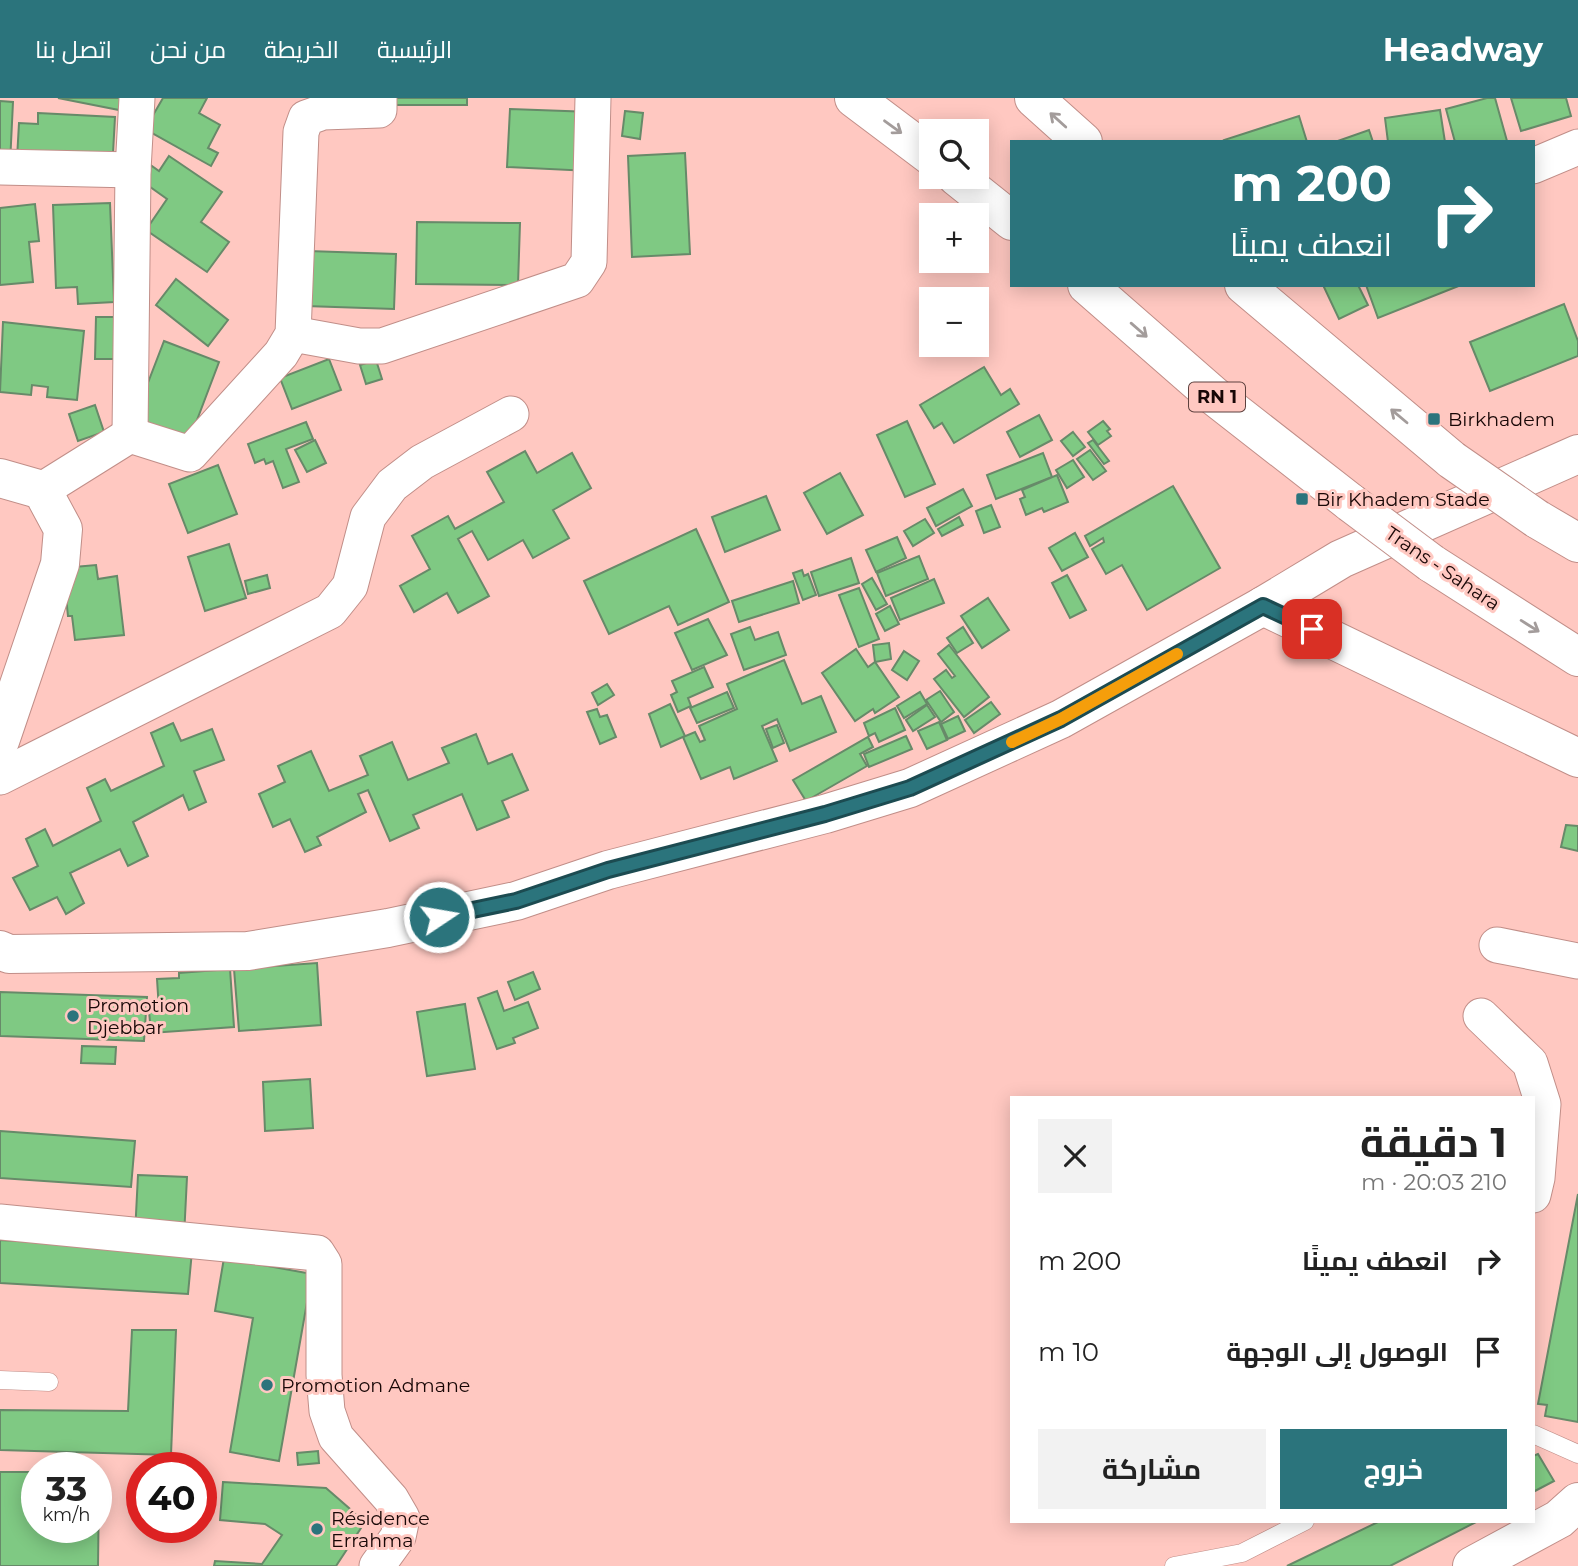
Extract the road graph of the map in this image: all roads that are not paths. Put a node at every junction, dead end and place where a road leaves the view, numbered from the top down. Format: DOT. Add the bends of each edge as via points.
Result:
graph roads {
  1 [pos="137,98"];
  2 [pos="379,98"];
  3 [pos="593,98"];
  4 [pos="854,98"];
  5 [pos="1034,98"];
  6 [pos="1081,140"];
  7 [pos="919,147"];
  8 [pos="1578,147"];
  9 [pos="1535,165"];
  10 [pos="0,167"];
  11 [pos="133,170"];
  12 [pos="972,189"];
  13 [pos="1010,219"];
  14 [pos="1089,287"];
  15 [pos="1249,287"];
  16 [pos="293,334"];
  17 [pos="511,414"];
  18 [pos="130,435"];
  19 [pos="1578,454"];
  20 [pos="0,478"];
  21 [pos="41,490"];
  22 [pos="1578,543"];
  23 [pos="1263,606"];
  24 [pos="1578,657"];
  25 [pos="0,741"];
  26 [pos="1578,758"];
  27 [pos="0,777"];
  28 [pos="1497,945"];
  29 [pos="0,950"];
  30 [pos="1578,961"];
  31 [pos="1481,1016"];
  32 [pos="1535,1186"];
  33 [pos="0,1222"];
  34 [pos="0,1380"];
  35 [pos="49,1382"];
  36 [pos="1535,1435"];
  37 [pos="1578,1454"];
  38 [pos="1578,1502"];
  39 [pos="1301,1523"];
  40 [pos="377,1566"];
  41 [pos="1174,1566"];
  42 [pos="1472,1566"];
  1 -- 11 [label="street"];
  2 -- 16 [label="street" via="379,110 323,112 306,118 301,132"];
  3 -- 16 [label="street" via="589,262 577,280 382,346"];
  4 -- 7 [label="main road, one-way"];
  6 -- 5 [label="main road, one-way"];
  8 -- 9 [label="street"];
  10 -- 11 [label="street"];
  11 -- 18 [label="street"];
  12 -- 13 [label="main road"];
  14 -- 24 [label="main road, Trans - Sahara / RN 1, one-way, bridge" via="1214,396 1351,503 1431,563"];
  22 -- 15 [label="main road, one-way, bridge" via="1452,460"];
  16 -- 18 [label="street" via="281,354 190,454"];
  17 -- 27 [label="street" via="422,462 392,485 368,517 350,586 330,611"];
  18 -- 21 [label="street"];
  19 -- 23 [label="main road" via="1342,558"];
  20 -- 21 [label="main road"];
  21 -- 25 [label="main road" via="63,529 60,564"];
  23 -- 26 [label="main road"];
  23 -- 29 [label="main road" via="1061,719 910,788 608,870 516,901 247,951 9,954"];
  28 -- 30 [label="street"];
  31 -- 32 [label="street" via="1530,1063 1543,1104"];
  33 -- 40 [label="street" via="317,1253 324,1264 327,1410 336,1437 402,1518 398,1537"];
  34 -- 35 [label="lane"];
  36 -- 37 [label="lane"];
  38 -- 42 [label="main road" via="1559,1518"];
  39 -- 41 [label="lane" via="1242,1553"];
}
